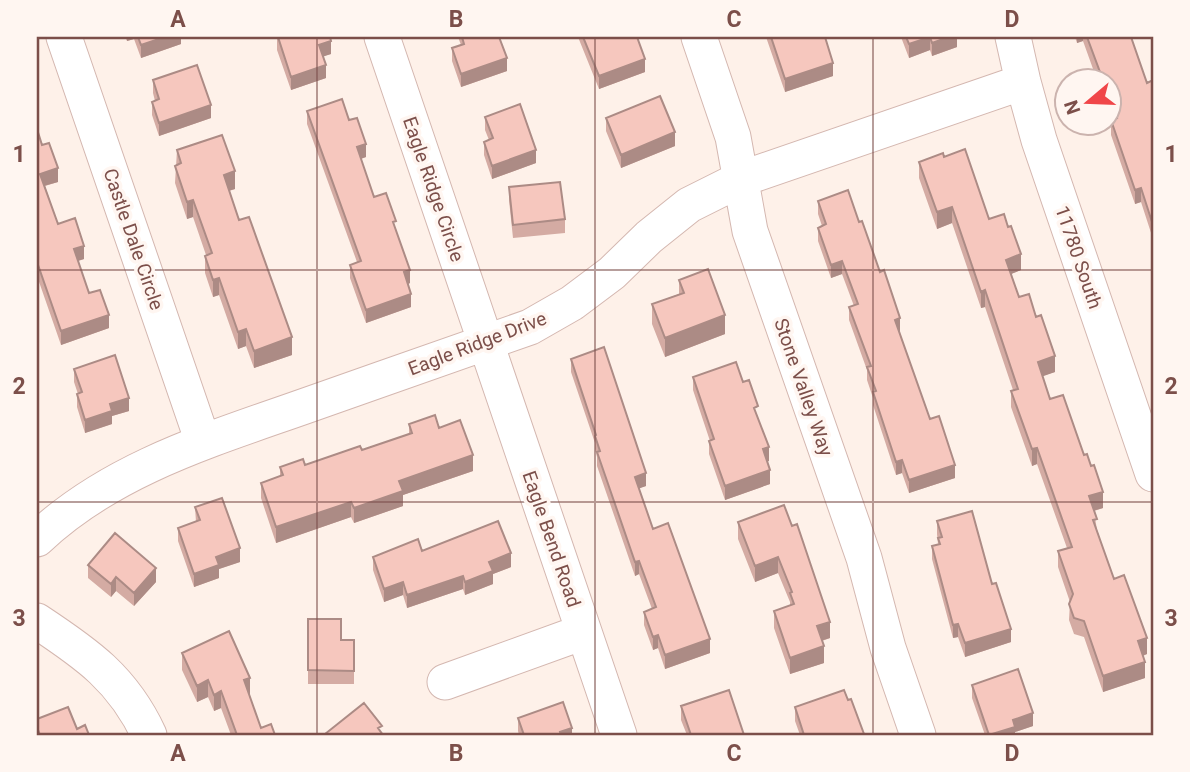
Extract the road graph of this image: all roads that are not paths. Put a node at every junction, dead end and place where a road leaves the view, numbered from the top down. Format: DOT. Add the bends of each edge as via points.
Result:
graph roads {
  1 [pos="64,37"];
  2 [pos="382,37"];
  3 [pos="699,37"];
  4 [pos="1013,37"];
  5 [pos="1023,82"];
  6 [pos="741,179"];
  7 [pos="485,343"];
  8 [pos="204,442"];
  9 [pos="1153,474"];
  10 [pos="37,539"];
  11 [pos="37,621"];
  12 [pos="583,632"];
  13 [pos="445,682"];
  14 [pos="149,735"];
  15 [pos="619,735"];
  16 [pos="918,735"];
  1 -- 8 [label="street, Castle Dale Circle"];
  2 -- 7 [label="street, Eagle Ridge Circle"];
  3 -- 6 [label="street, Stone Valley Way" via="733,137"];
  4 -- 5 [label="street, 11780 South"];
  5 -- 6 [label="street, Eagle Ridge Drive"];
  5 -- 9 [label="street, 11780 South"];
  6 -- 7 [label="street, Eagle Ridge Drive" via="689,205 572,303 530,327"];
  6 -- 16 [label="street, Stone Valley Way" via="750,231 864,558"];
  7 -- 8 [label="street, Eagle Ridge Drive"];
  7 -- 12 [label="street, Eagle Bend Road"];
  8 -- 10 [label="street, Eagle Ridge Drive" via="144,466 96,493"];
  11 -- 14 [label="street" via="86,654 118,684"];
  12 -- 13 [label="street"];
  12 -- 15 [label="street, Eagle Bend Road"];
}
